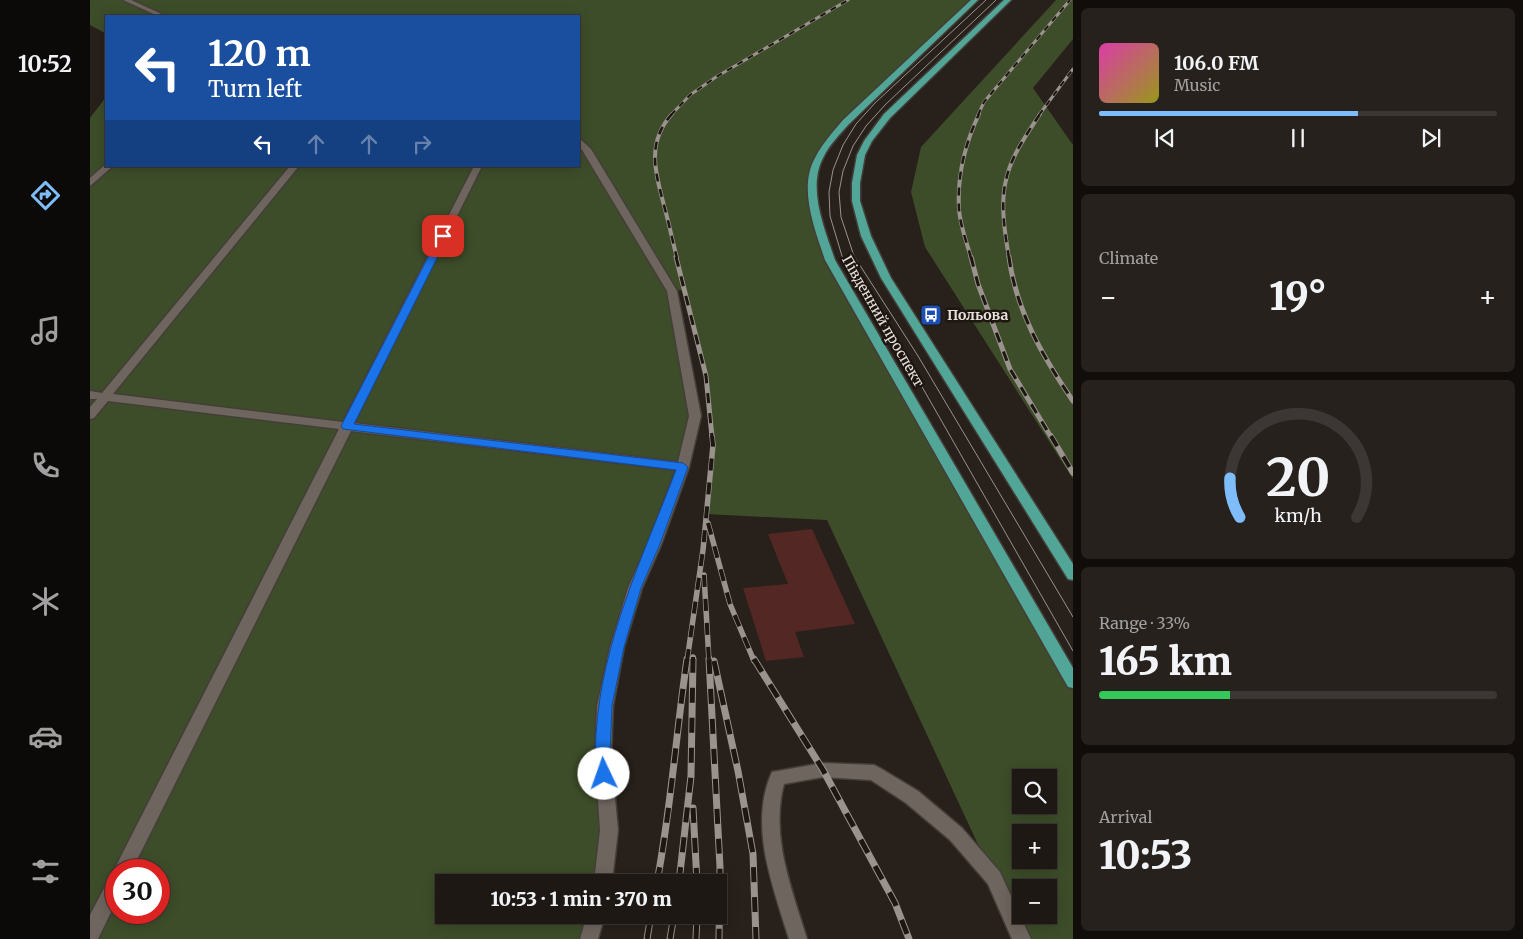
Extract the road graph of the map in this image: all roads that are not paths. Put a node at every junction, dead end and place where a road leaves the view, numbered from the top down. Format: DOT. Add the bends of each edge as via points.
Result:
graph roads {
  1 [pos="126,0"];
  2 [pos="975,0"];
  3 [pos="1008,0"];
  4 [pos="161,15"];
  5 [pos="580,141"];
  6 [pos="108,167"];
  7 [pos="294,167"];
  8 [pos="477,167"];
  9 [pos="90,183"];
  10 [pos="90,395"];
  11 [pos="105,397"];
  12 [pos="90,415"];
  13 [pos="347,426"];
  14 [pos="683,467"];
  15 [pos="1073,575"];
  16 [pos="1073,682"];
  17 [pos="129,859"];
  18 [pos="604,874"];
  19 [pos="105,905"];
  20 [pos="593,924"];
  21 [pos="90,935"];
  22 [pos="589,939"];
  23 [pos="798,939"];
  24 [pos="1022,939"];
  1 -- 4 [label="street"];
  2 -- 16 [label="main road, Південний проспект" via="831,140 815,170 815,208 830,260"];
  3 -- 15 [label="main road, Південний проспект" via="882,122 861,155 856,201 866,236 886,278"];
  5 -- 14 [label="street" via="672,291 694,416"];
  6 -- 9 [label="street"];
  7 -- 11 [label="street"];
  8 -- 13 [label="street"];
  10 -- 11 [label="street"];
  11 -- 12 [label="street"];
  11 -- 13 [label="street"];
  13 -- 14 [label="street"];
  13 -- 17 [label="street"];
  14 -- 18 [label="street" via="635,588 617,647 605,706 603,756 609,830"];
  19 -- 21 [label="street"];
  20 -- 22 [label="street"];
  23 -- 24 [label="street" via="773,854 771,801 778,777 823,770 874,773 912,797 956,834 994,878"];
}
